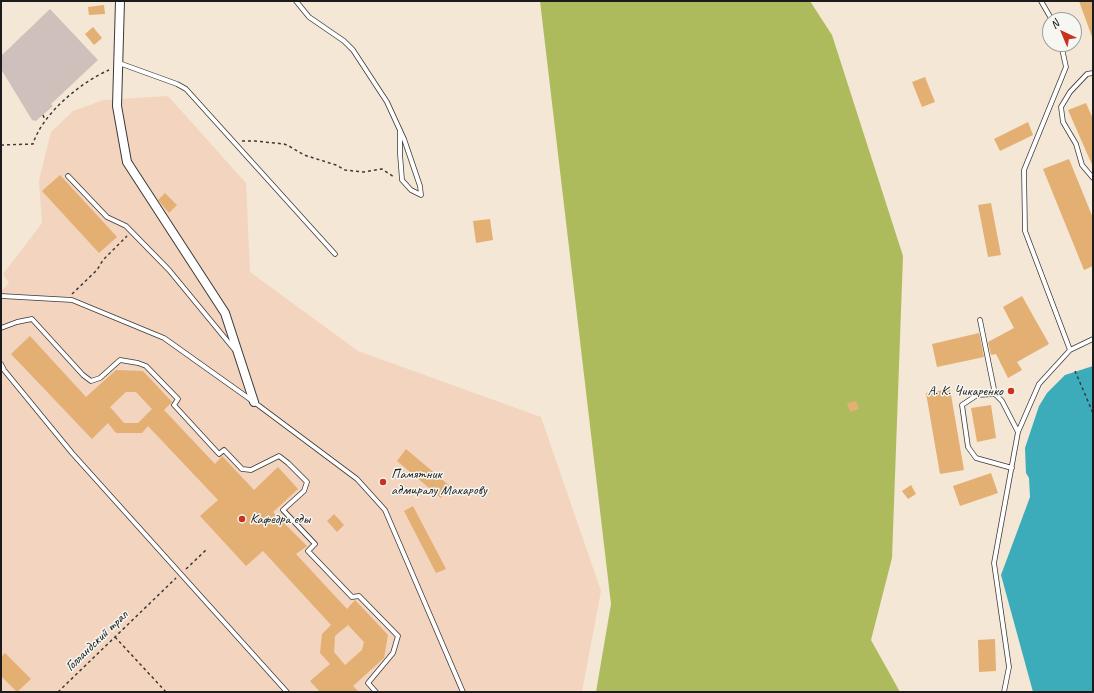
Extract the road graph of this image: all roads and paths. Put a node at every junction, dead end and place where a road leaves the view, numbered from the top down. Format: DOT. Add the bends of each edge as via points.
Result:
graph roads {
  1 [pos="120,1"];
  2 [pos="296,1"];
  3 [pos="1041,1"];
  4 [pos="1047,12"];
  5 [pos="1063,52"];
  6 [pos="118,63"];
  7 [pos="1093,73"];
  8 [pos="43,115"];
  9 [pos="45,120"];
  10 [pos="400,130"];
  11 [pos="236,144"];
  12 [pos="1,145"];
  13 [pos="68,176"];
  14 [pos="1093,178"];
  15 [pos="402,180"];
  16 [pos="126,226"];
  17 [pos="335,254"];
  18 [pos="1,296"];
  19 [pos="69,300"];
  20 [pos="980,320"];
  21 [pos="1,328"];
  22 [pos="1093,339"];
  23 [pos="1070,350"];
  24 [pos="237,352"];
  25 [pos="1,364"];
  26 [pos="1075,371"];
  27 [pos="995,394"];
  28 [pos="254,402"];
  29 [pos="1093,413"];
  30 [pos="1018,432"];
  31 [pos="1012,468"];
  32 [pos="150,604"];
  33 [pos="115,637"];
  34 [pos="58,692"];
  35 [pos="166,692"];
  36 [pos="287,692"];
  37 [pos="376,692"];
  38 [pos="463,692"];
  39 [pos="1004,692"];
  1 -- 6 [label="street"];
  2 -- 10 [label="lane" via="309,17 353,50 387,102"];
  3 -- 4 [label="lane"];
  5 -- 23 [label="lane" via="1066,67 1024,170 1025,230"];
  6 -- 9 [label="path" via="72,93"];
  6 -- 11 [label="lane" via="177,84 186,90"];
  6 -- 24 [label="street" via="117,106 127,162 225,313"];
  7 -- 14 [label="lane" via="1087,74 1070,92 1061,107 1063,122 1076,144 1082,165"];
  8 -- 9 [label="path"];
  9 -- 12 [label="path" via="33,144"];
  10 -- 15 [label="lane"];
  10 -- 15 [label="lane" via="421,195 410,190"];
  11 -- 15 [label="path" via="255,141 284,144 304,155 345,170 363,172 382,169"];
  11 -- 17 [label="lane"];
  13 -- 16 [label="lane" via="107,217"];
  16 -- 19 [label="path" via="127,235 97,270 73,292"];
  16 -- 24 [label="lane" via="169,270"];
  18 -- 19 [label="lane"];
  19 -- 28 [label="lane" via="164,338"];
  20 -- 27 [label="lane"];
  21 -- 37 [label="lane" via="32,319 83,375 92,381 100,378 120,360 146,366 178,399 174,405 219,454 224,450 242,469 251,470 279,456 288,463 307,482 304,491 283,510 315,544 308,551 352,597 360,596 398,636 393,653 368,683"];
  22 -- 23 [label="lane"];
  23 -- 30 [label="lane" via="1038,384"];
  24 -- 28 [label="street"];
  25 -- 36 [label="lane" via="72,453"];
  26 -- 29 [label="path"];
  27 -- 30 [label="lane" via="1002,401"];
  27 -- 31 [label="lane" via="977,395 962,405 968,447 976,458"];
  28 -- 38 [label="lane" via="357,479 385,510"];
  30 -- 31 [label="lane"];
  31 -- 39 [label="lane" via="994,562 1008,667"];
  32 -- 33 [label="path, Голландский трап"];
  33 -- 34 [label="path, Голландский трап"];
  33 -- 35 [label="path"];
}
